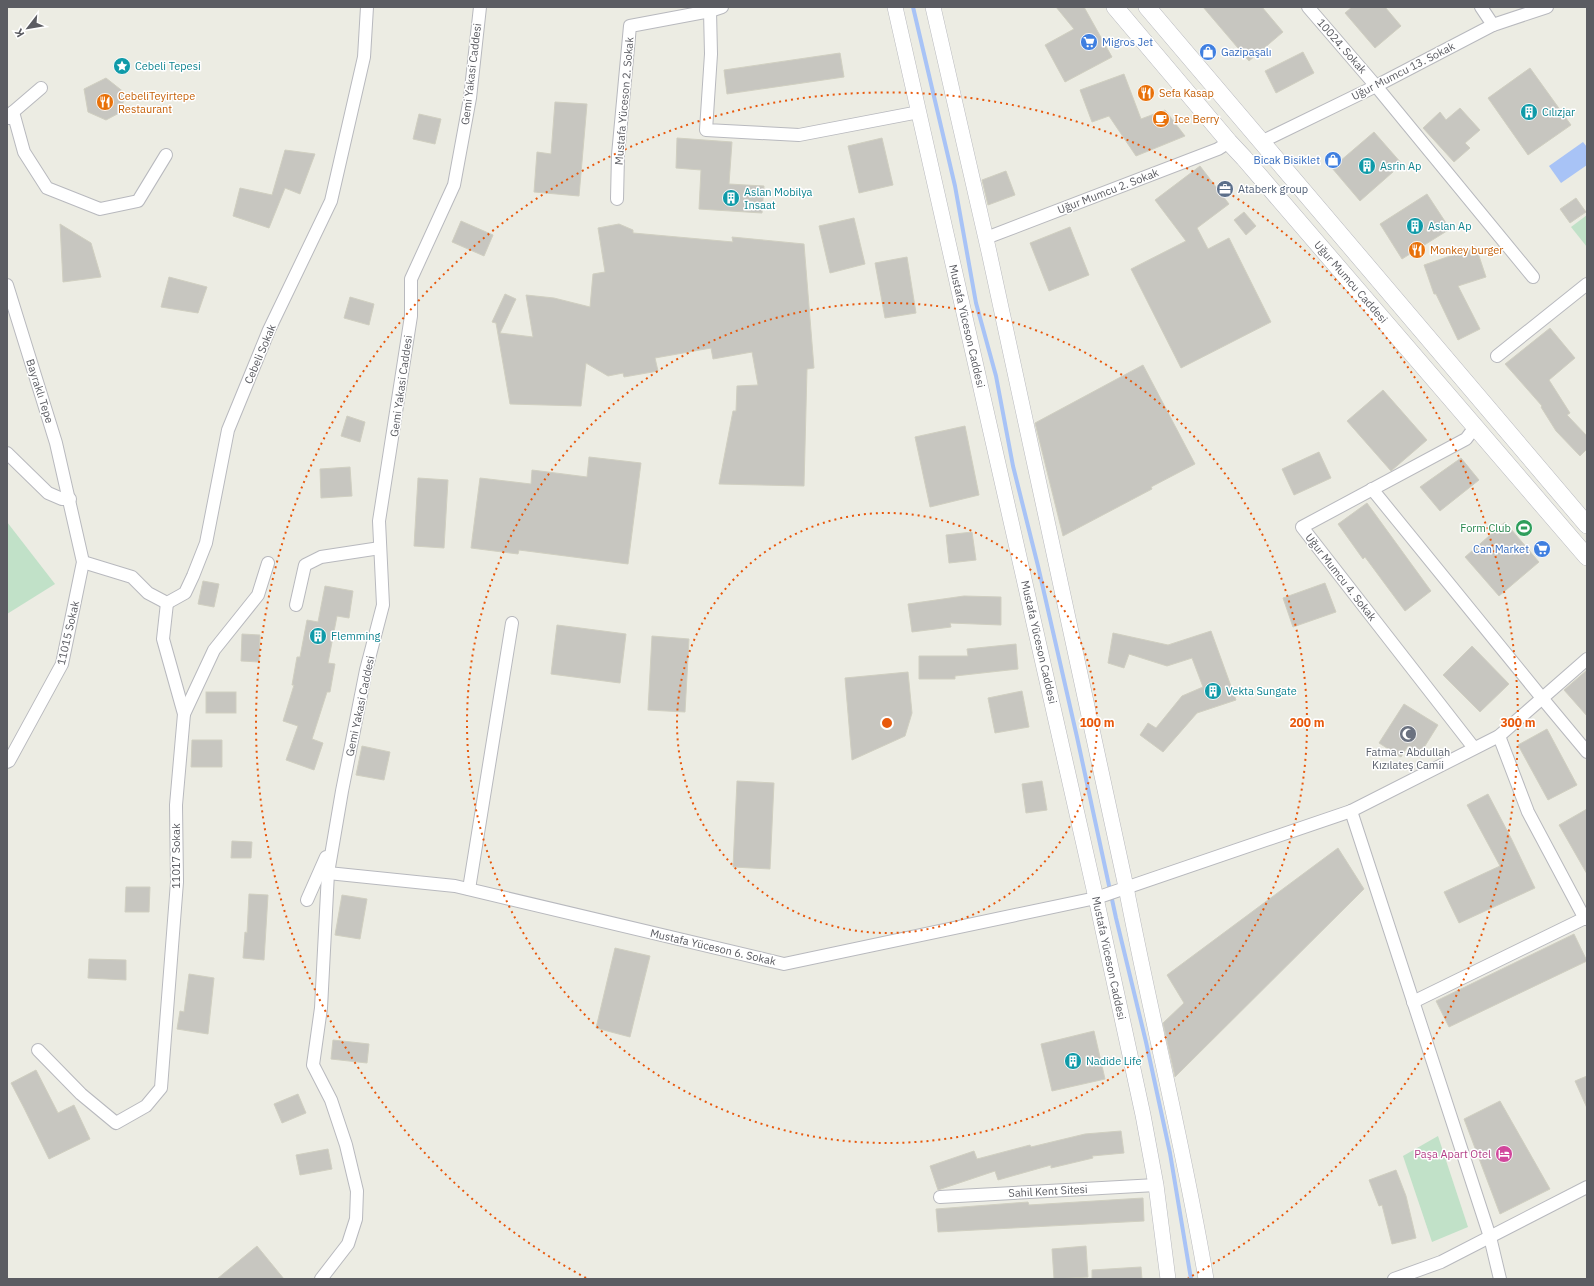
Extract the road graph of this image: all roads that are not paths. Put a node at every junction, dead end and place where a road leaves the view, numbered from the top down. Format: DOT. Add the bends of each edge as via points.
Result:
graph roads {
  1 [pos="366,7"];
  2 [pos="480,7"];
  3 [pos="722,7"];
  4 [pos="895,7"];
  5 [pos="933,7"];
  6 [pos="1115,7"];
  7 [pos="1147,7"];
  8 [pos="1308,7"];
  9 [pos="1481,7"];
  10 [pos="1547,7"];
  11 [pos="710,11"];
  12 [pos="1493,25"];
  13 [pos="1376,86"];
  14 [pos="41,88"];
  15 [pos="919,112"];
  16 [pos="10,117"];
  17 [pos="1229,142"];
  18 [pos="1261,142"];
  19 [pos="166,156"];
  20 [pos="616,199"];
  21 [pos="986,238"];
  22 [pos="1533,277"];
  23 [pos="1587,284"];
  24 [pos="7,285"];
  25 [pos="11,311"];
  26 [pos="1497,356"];
  27 [pos="1475,427"];
  28 [pos="7,453"];
  29 [pos="1372,489"];
  30 [pos="70,499"];
  31 [pos="1587,524"];
  32 [pos="380,548"];
  33 [pos="1587,557"];
  34 [pos="83,562"];
  35 [pos="268,563"];
  36 [pos="167,603"];
  37 [pos="296,605"];
  38 [pos="512,623"];
  39 [pos="1587,659"];
  40 [pos="1542,698"];
  41 [pos="184,714"];
  42 [pos="1499,736"];
  43 [pos="1474,748"];
  44 [pos="1587,752"];
  45 [pos="7,762"];
  46 [pos="1351,811"];
  47 [pos="331,853"];
  48 [pos="328,873"];
  49 [pos="469,889"];
  50 [pos="1121,889"];
  51 [pos="1100,897"];
  52 [pos="307,900"];
  53 [pos="1586,918"];
  54 [pos="1414,1002"];
  55 [pos="38,1050"];
  56 [pos="1156,1185"];
  57 [pos="1587,1187"];
  58 [pos="940,1196"];
  59 [pos="1490,1236"];
  60 [pos="321,1279"];
  61 [pos="1168,1279"];
  62 [pos="1206,1279"];
  63 [pos="1394,1279"];
  64 [pos="1500,1279"];
  1 -- 36 [label="street, Cebeli Sokak" via="364,58 331,201 269,330 228,430 206,542 193,576 185,593"];
  2 -- 32 [label="street, Gemi Yakasi Caddesi" via="470,98 454,186 411,279 411,316 379,521"];
  3 -- 11 [label="street, Mustafa Yüceson 2. Sokak"];
  4 -- 15 [label="street, Mustafa Yüceson Caddesi"];
  5 -- 21 [label="street"];
  6 -- 17 [label="main road, Uğur Mumcu Caddesi"];
  7 -- 18 [label="main road, Uğur Mumcu Caddesi"];
  8 -- 13 [label="street, 10024. Sokak"];
  9 -- 12 [label="street"];
  10 -- 12 [label="street, Uğur Mumcu 13. Sokak"];
  11 -- 15 [label="street" via="711,54 706,130 799,135"];
  11 -- 20 [label="street, Mustafa Yüceson 2. Sokak" via="630,26"];
  12 -- 13 [label="street, Uğur Mumcu 13. Sokak"];
  13 -- 18 [label="street, Uğur Mumcu 13. Sokak"];
  13 -- 22 [label="street, 10024. Sokak"];
  14 -- 16 [label="street"];
  15 -- 51 [label="street, Mustafa Yüceson Caddesi"];
  16 -- 19 [label="street" via="24,152 47,188 100,209 138,201"];
  17 -- 21 [label="street, Uğur Mumcu 2. Sokak" via="1218,149"];
  17 -- 27 [label="main road, Uğur Mumcu Caddesi"];
  18 -- 31 [label="main road, Uğur Mumcu Caddesi"];
  21 -- 50 [label="street"];
  23 -- 26 [label="street"];
  24 -- 25 [label="street, Bayraklı Tepe"];
  25 -- 30 [label="street, Bayraklı Tepe" via="56,443"];
  27 -- 29 [label="street, Uğur Mumcu 4. Sokak" via="1466,439"];
  27 -- 33 [label="main road, Uğur Mumcu Caddesi"];
  28 -- 30 [label="street" via="48,493 62,499"];
  29 -- 40 [label="street"];
  29 -- 43 [label="street, Uğur Mumcu 4. Sokak" via="1302,527"];
  30 -- 34 [label="street, Bayraklı Tepe"];
  32 -- 37 [label="street" via="321,557 305,565"];
  32 -- 47 [label="street, Gemi Yakasi Caddesi" via="383,605 366,670"];
  34 -- 36 [label="street" via="132,578 148,592"];
  34 -- 45 [label="street, 11015 Sokak" via="62,664"];
  35 -- 41 [label="street" via="258,595 214,650"];
  36 -- 41 [label="street, 11017 Sokak" via="163,639"];
  38 -- 49 [label="street"];
  39 -- 40 [label="street, Mustafa Yüceson 6. Sokak"];
  40 -- 42 [label="street, Mustafa Yüceson 6. Sokak"];
  40 -- 44 [label="street"];
  41 -- 55 [label="street, 11017 Sokak" via="176,805 177,882 161,1088 146,1106 116,1123 81,1094"];
  42 -- 43 [label="street, Mustafa Yüceson 6. Sokak"];
  42 -- 53 [label="street" via="1528,812"];
  43 -- 46 [label="street, Mustafa Yüceson 6. Sokak"];
  46 -- 50 [label="street, Mustafa Yüceson 6. Sokak"];
  46 -- 54 [label="street"];
  47 -- 48 [label="street, Gemi Yakasi Caddesi"];
  47 -- 52 [label="street" via="325,858"];
  48 -- 49 [label="street, Mustafa Yüceson 6. Sokak"];
  48 -- 60 [label="street, Gemi Yakasi Caddesi" via="320,1008 313,1065 331,1100 346,1145 356,1191 356,1219 348,1244"];
  49 -- 51 [label="street, Mustafa Yüceson 6. Sokak" via="784,964"];
  50 -- 51 [label="street, Mustafa Yüceson 6. Sokak"];
  50 -- 62 [label="street" via="1186,1168"];
  51 -- 56 [label="street, Mustafa Yüceson Caddesi"];
  53 -- 54 [label="street"];
  54 -- 59 [label="street"];
  56 -- 58 [label="street, Sahil Kent Sitesi"];
  56 -- 61 [label="street, Mustafa Yüceson Caddesi"];
  57 -- 59 [label="street"];
  59 -- 63 [label="street" via="1441,1262"];
  59 -- 64 [label="street"];
}
